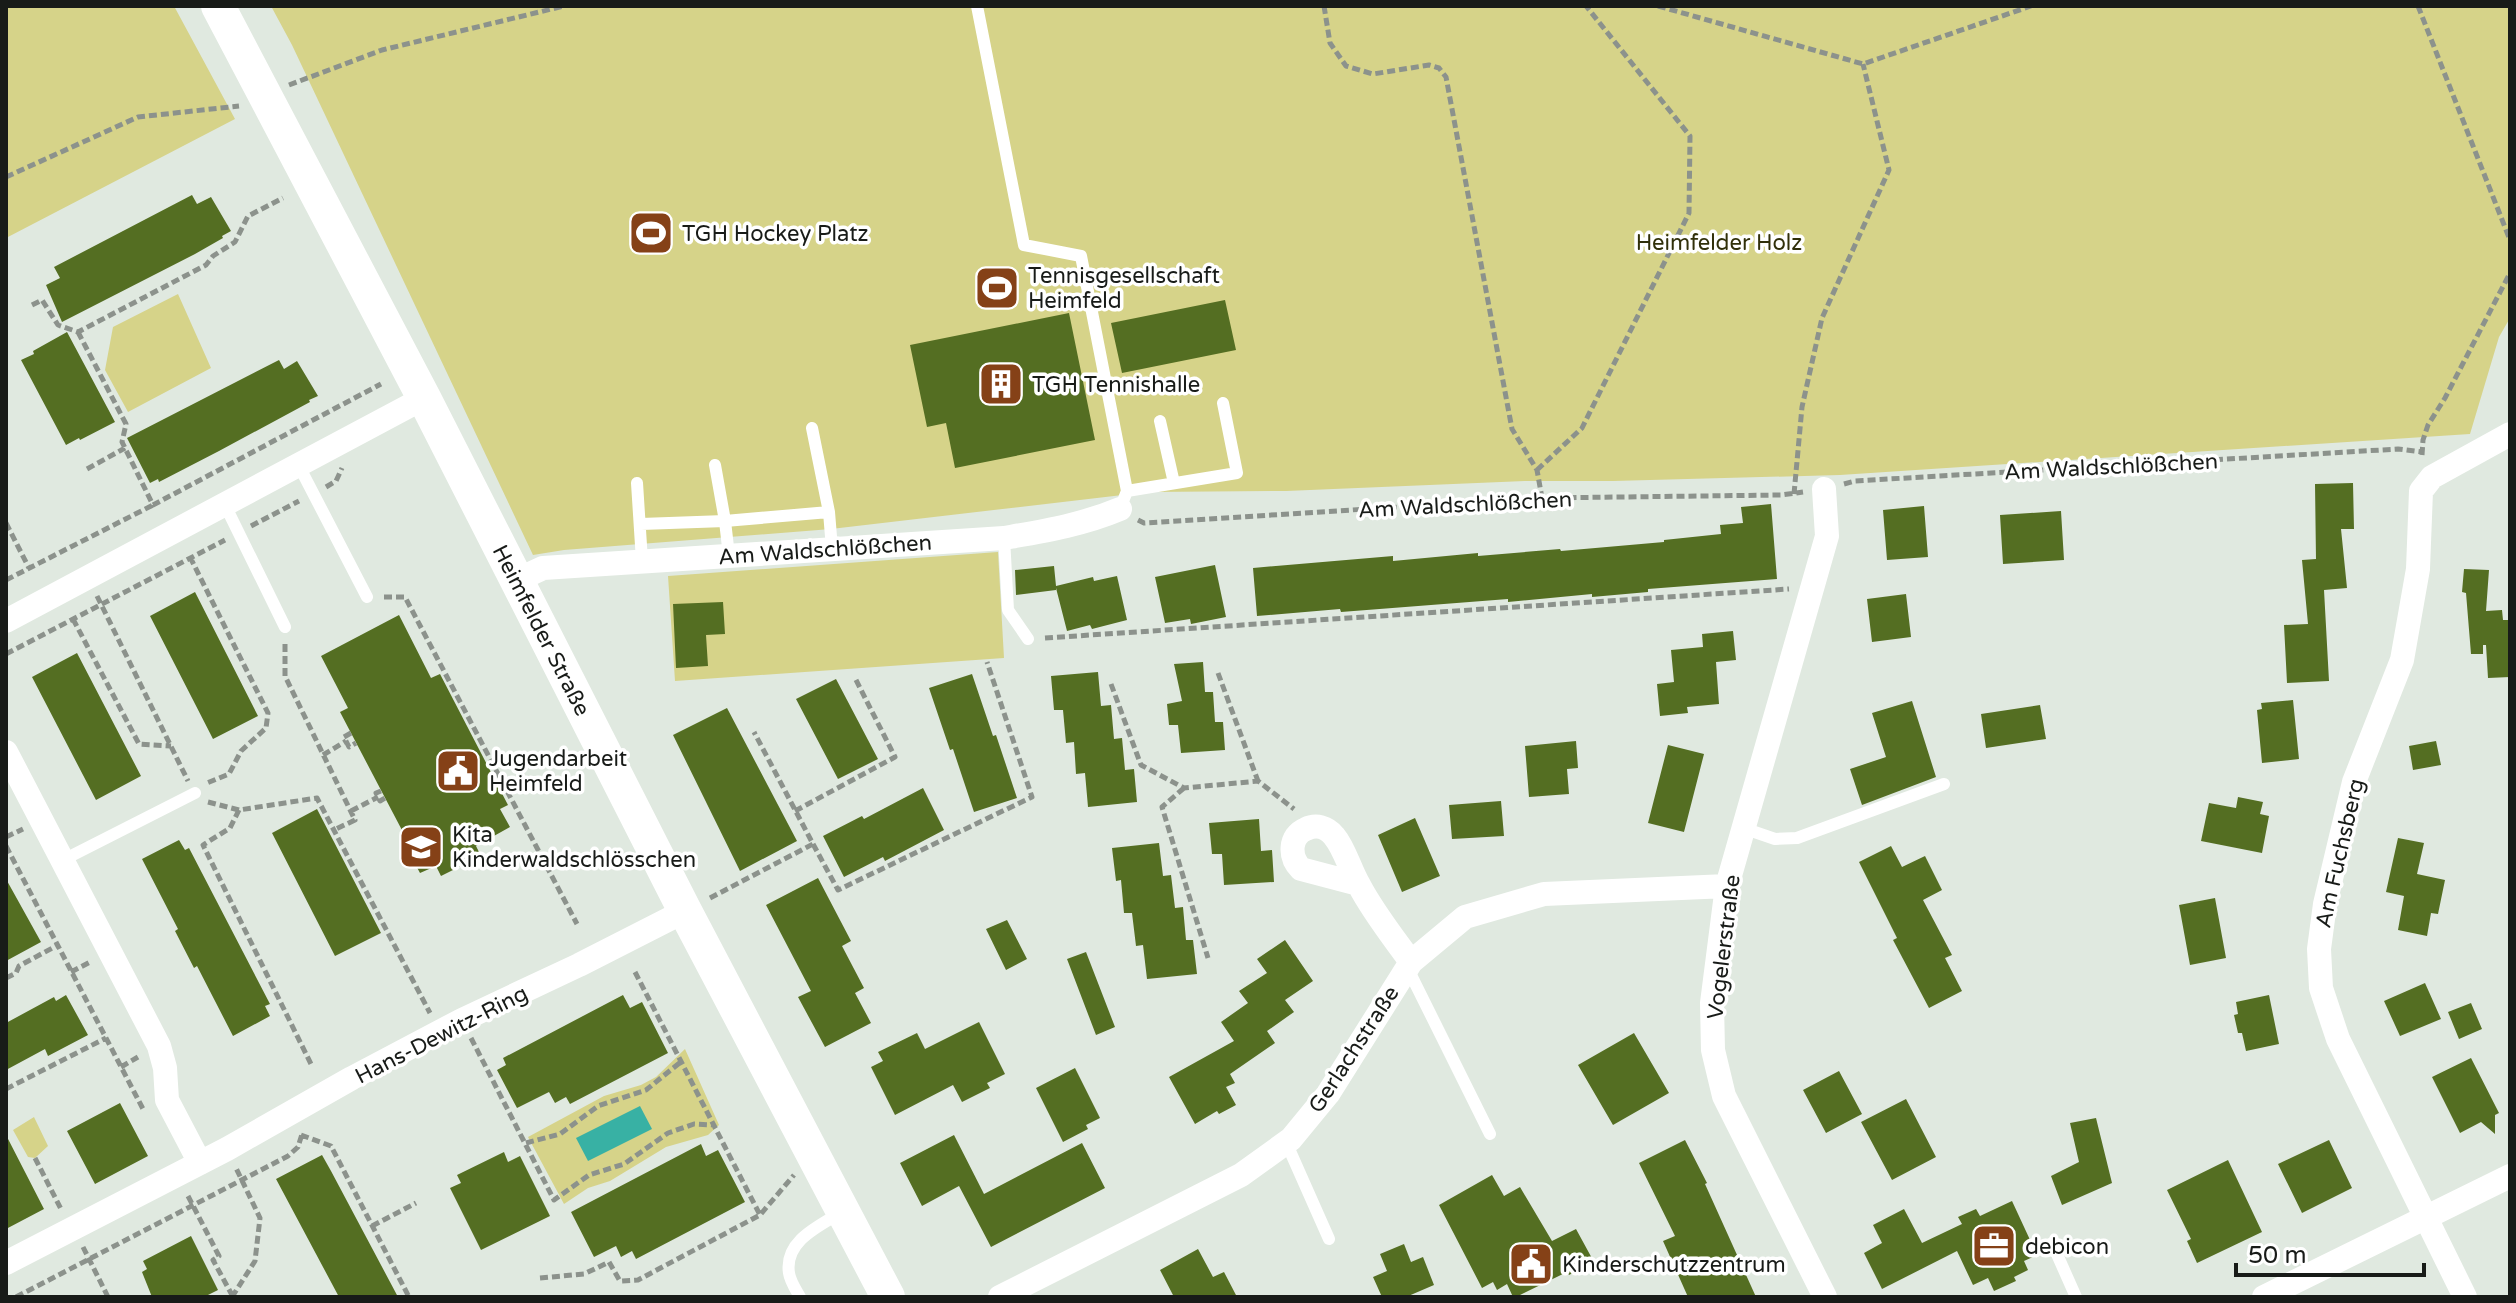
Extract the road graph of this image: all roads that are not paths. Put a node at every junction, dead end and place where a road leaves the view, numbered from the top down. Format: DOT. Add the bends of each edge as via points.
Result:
graph roads {
  1 [pos="218,6"];
  2 [pos="977,6"];
  3 [pos="424,398"];
  4 [pos="1223,403"];
  5 [pos="1160,421"];
  6 [pos="812,428"];
  7 [pos="2510,434"];
  8 [pos="715,465"];
  9 [pos="299,466"];
  10 [pos="637,483"];
  11 [pos="1174,483"];
  12 [pos="1824,489"];
  13 [pos="1123,500"];
  14 [pos="225,505"];
  15 [pos="829,512"];
  16 [pos="725,521"];
  17 [pos="641,524"];
  18 [pos="1004,538"];
  19 [pos="832,549"];
  20 [pos="729,556"];
  21 [pos="642,561"];
  22 [pos="517,580"];
  23 [pos="367,597"];
  24 [pos="6,621"];
  25 [pos="285,627"];
  26 [pos="1028,639"];
  27 [pos="6,752"];
  28 [pos="1944,784"];
  29 [pos="194,791"];
  30 [pos="1743,828"];
  31 [pos="63,860"];
  32 [pos="1358,884"];
  33 [pos="1727,886"];
  34 [pos="685,911"];
  35 [pos="1409,964"];
  36 [pos="1490,1134"];
  37 [pos="1286,1142"];
  38 [pos="200,1163"];
  39 [pos="2510,1176"];
  40 [pos="844,1211"];
  41 [pos="2427,1218"];
  42 [pos="1329,1239"];
  43 [pos="2052,1243"];
  44 [pos="6,1263"];
  45 [pos="800,1297"];
  46 [pos="888,1297"];
  47 [pos="1000,1297"];
  48 [pos="1825,1297"];
  49 [pos="2076,1297"];
  50 [pos="2264,1297"];
  51 [pos="2465,1297"];
  1 -- 3 [label="street, Heimfelder Straße"];
  2 -- 13 [label="lane" via="1024,245 1081,256"];
  3 -- 9 [label="street"];
  3 -- 22 [label="street, Heimfelder Straße"];
  4 -- 11 [label="lane" via="1237,473"];
  5 -- 11 [label="lane"];
  6 -- 15 [label="lane"];
  7 -- 41 [label="street, Am Fuchsberg" via="2424,484 2418,569 2402,660 2345,815 2319,949 2321,988 2338,1039"];
  8 -- 16 [label="lane"];
  9 -- 14 [label="street"];
  9 -- 23 [label="lane"];
  10 -- 17 [label="lane"];
  11 -- 13 [label="lane"];
  12 -- 30 [label="street, Vogelerstraße" via="1827,536"];
  13 -- 18 [label="street, Am Waldschlößchen" via="1095,520"];
  14 -- 24 [label="street"];
  14 -- 25 [label="lane"];
  15 -- 16 [label="lane"];
  15 -- 19 [label="lane"];
  16 -- 17 [label="lane"];
  16 -- 20 [label="lane"];
  17 -- 21 [label="lane"];
  18 -- 19 [label="street, Am Waldschlößchen"];
  18 -- 26 [label="lane" via="1008,610"];
  19 -- 20 [label="street, Am Waldschlößchen"];
  20 -- 21 [label="street, Am Waldschlößchen"];
  21 -- 22 [label="street, Am Waldschlößchen" via="543,568"];
  22 -- 34 [label="street, Heimfelder Straße"];
  27 -- 31 [label="street"];
  28 -- 30 [label="lane" via="1797,838 1775,839"];
  29 -- 31 [label="lane"];
  30 -- 33 [label="street, Vogelerstraße"];
  31 -- 38 [label="street" via="159,1046 167,1100"];
  32 -- 32 [label="street" via="1335,836 1317,826 1298,834 1293,842 1295,863 1301,869"];
  32 -- 35 [label="street"];
  33 -- 35 [label="street, Gerlachstraße" via="1544,894 1465,917"];
  33 -- 48 [label="street, Vogelerstraße" via="1712,1003 1713,1050 1724,1096"];
  34 -- 38 [label="street, Hans-Dewitz-Ring" via="462,1020"];
  34 -- 40 [label="street, Heimfelder Straße"];
  35 -- 36 [label="lane"];
  35 -- 37 [label="street, Gerlachstraße" via="1328,1094"];
  37 -- 42 [label="lane"];
  37 -- 47 [label="street, Gerlachstraße" via="1241,1175"];
  38 -- 44 [label="street, Hans-Dewitz-Ring"];
  39 -- 41 [label="street"];
  40 -- 45 [label="lane" via="798,1240 789,1275"];
  40 -- 46 [label="street, Heimfelder Straße"];
  41 -- 50 [label="street"];
  41 -- 51 [label="street, Am Fuchsberg"];
  43 -- 49 [label="lane"];
}
